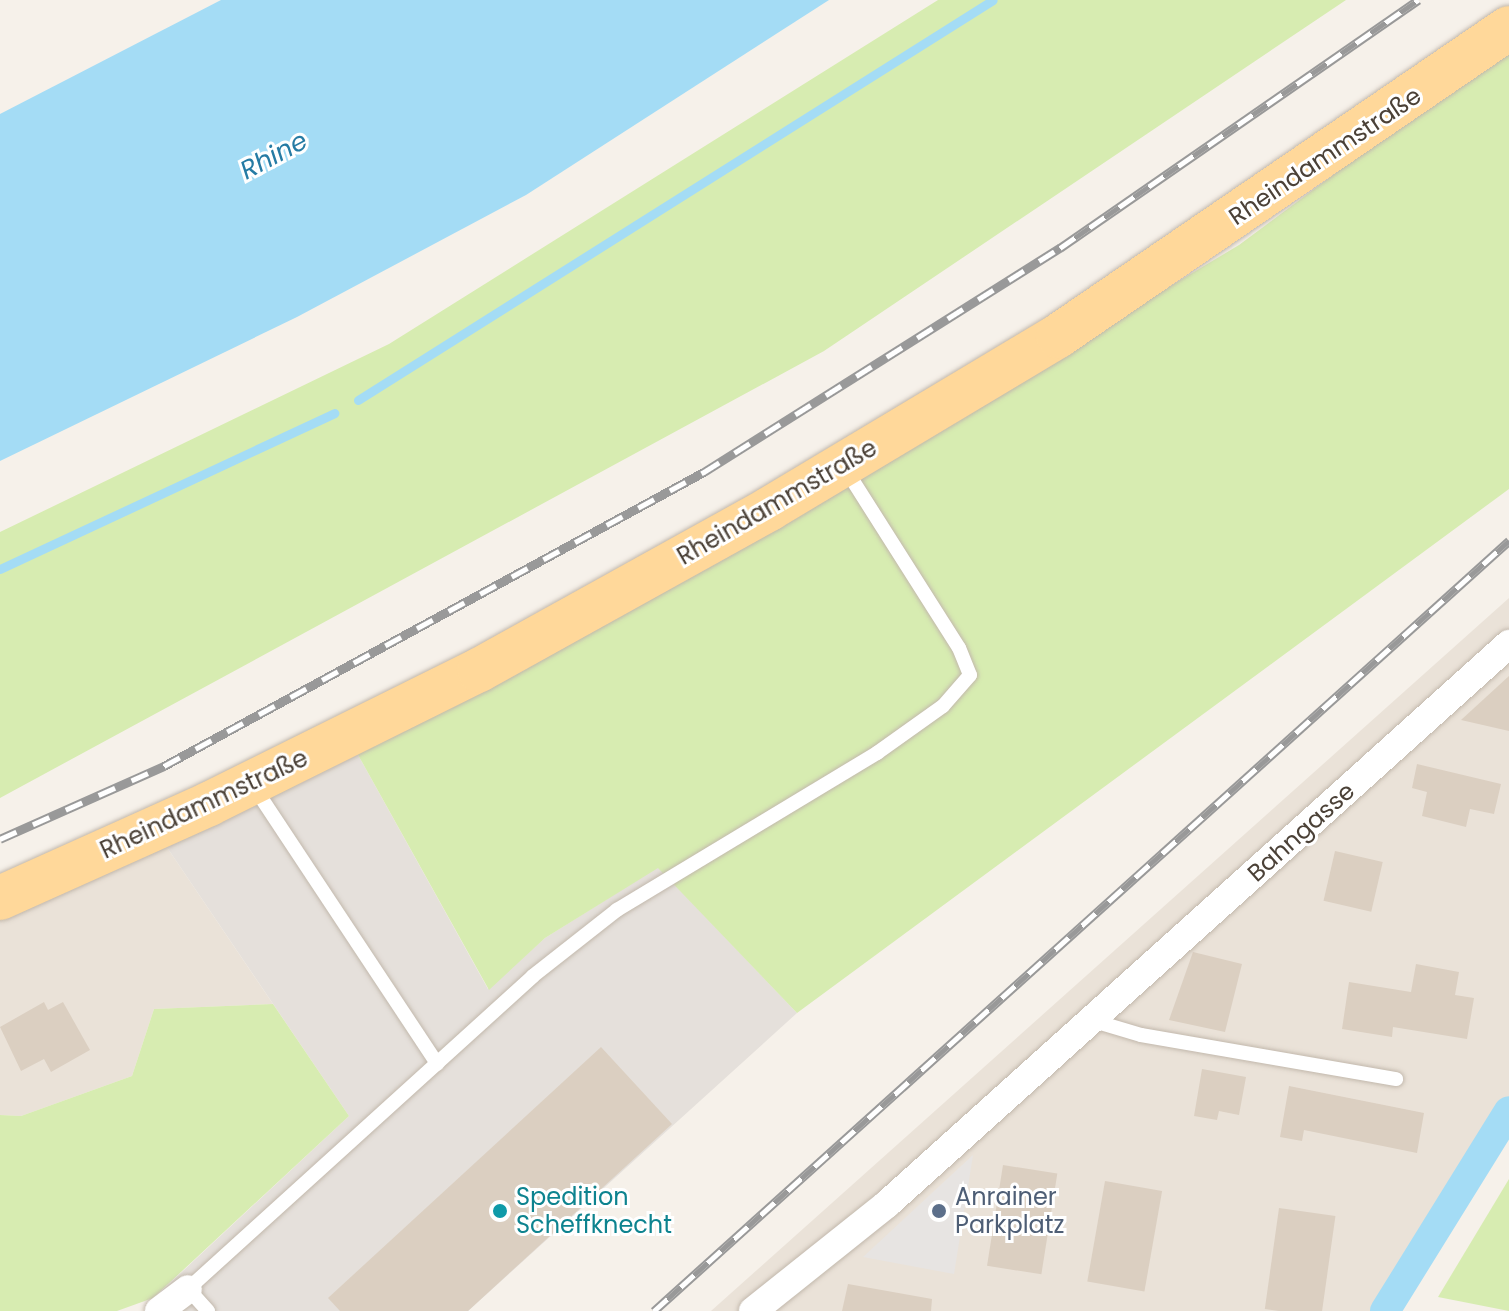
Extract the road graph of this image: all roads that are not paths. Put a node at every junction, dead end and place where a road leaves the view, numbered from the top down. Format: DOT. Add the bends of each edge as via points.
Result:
graph roads {
  1 [pos="1509,28"];
  2 [pos="843,466"];
  3 [pos="1509,644"];
  4 [pos="251,783"];
  5 [pos="0,898"];
  6 [pos="1094,1021"];
  7 [pos="437,1064"];
  8 [pos="1396,1079"];
  9 [pos="188,1289"];
  10 [pos="761,1309"];
  11 [pos="159,1311"];
  12 [pos="208,1311"];
  1 -- 2 [label="main road, Rheindammstraße" via="1058,336"];
  2 -- 4 [label="main road, Rheindammstraße" via="479,670"];
  2 -- 7 [label="lane" via="951,635 970,675 943,706 877,753 617,910"];
  3 -- 6 [label="street, Bahngasse"];
  4 -- 5 [label="main road, Rheindammstraße"];
  4 -- 7 [label="lane"];
  6 -- 8 [label="lane" via="1141,1035"];
  6 -- 10 [label="street, Bahngasse"];
  7 -- 9 [label="lane"];
  9 -- 11 [label="street"];
  9 -- 12 [label="lane"];
}
